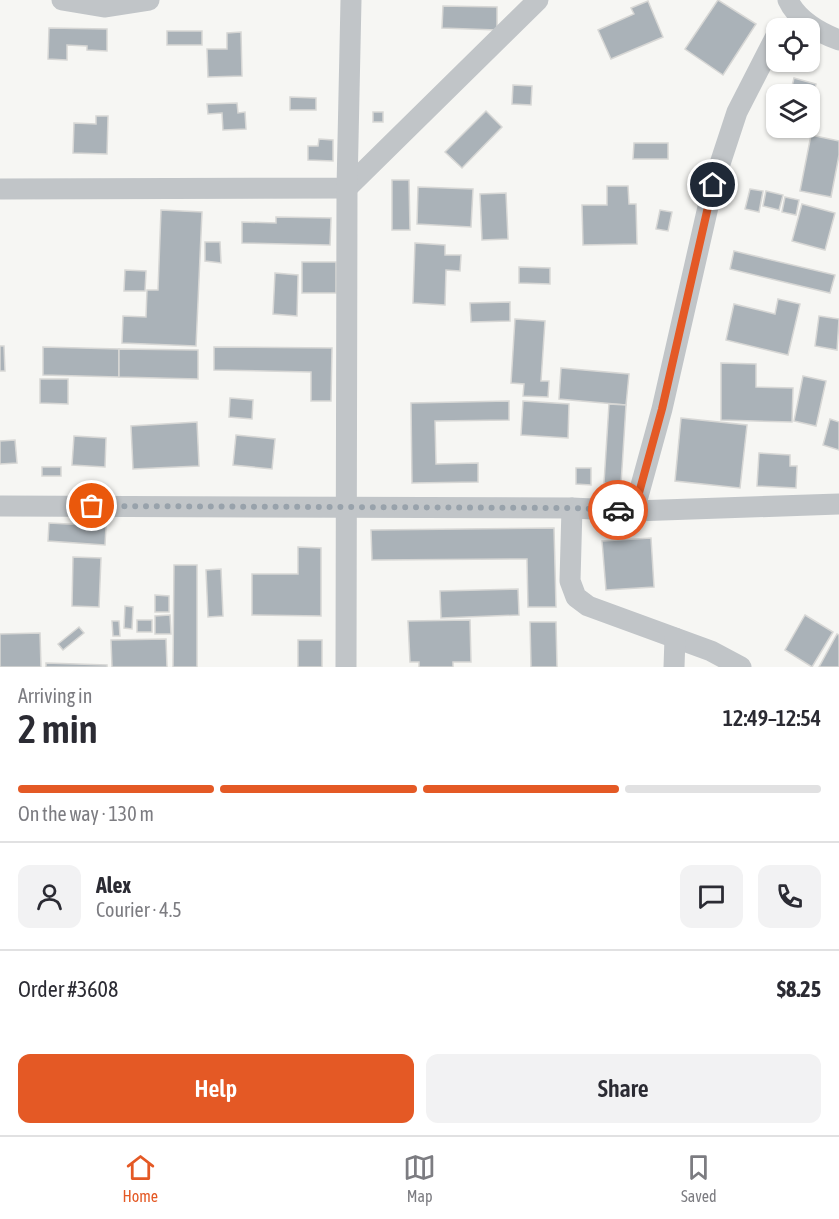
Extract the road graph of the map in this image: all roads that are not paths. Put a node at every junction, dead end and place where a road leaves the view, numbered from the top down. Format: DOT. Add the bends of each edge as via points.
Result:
graph roads {
  1 [pos="62,0"];
  2 [pos="149,0"];
  3 [pos="349,0"];
  4 [pos="538,0"];
  5 [pos="789,3"];
  6 [pos="784,18"];
  7 [pos="839,40"];
  8 [pos="766,55"];
  9 [pos="346,188"];
  10 [pos="0,189"];
  11 [pos="839,504"];
  12 [pos="0,506"];
  13 [pos="346,507"];
  14 [pos="572,508"];
  15 [pos="634,511"];
  16 [pos="675,638"];
  17 [pos="346,667"];
  18 [pos="674,667"];
  19 [pos="741,667"];
  1 -- 2 [label="street" via="104,7"];
  3 -- 9 [label="street"];
  4 -- 9 [label="street"];
  5 -- 6 [label="street"];
  5 -- 7 [label="street" via="803,19"];
  8 -- 15 [label="street" via="737,112 713,185 665,398"];
  9 -- 10 [label="street"];
  9 -- 13 [label="street"];
  11 -- 15 [label="street"];
  12 -- 13 [label="street"];
  13 -- 14 [label="street"];
  13 -- 17 [label="street"];
  14 -- 15 [label="street"];
  14 -- 16 [label="street" via="570,581 576,597 588,606"];
  16 -- 18 [label="street"];
  16 -- 19 [label="street"];
}
